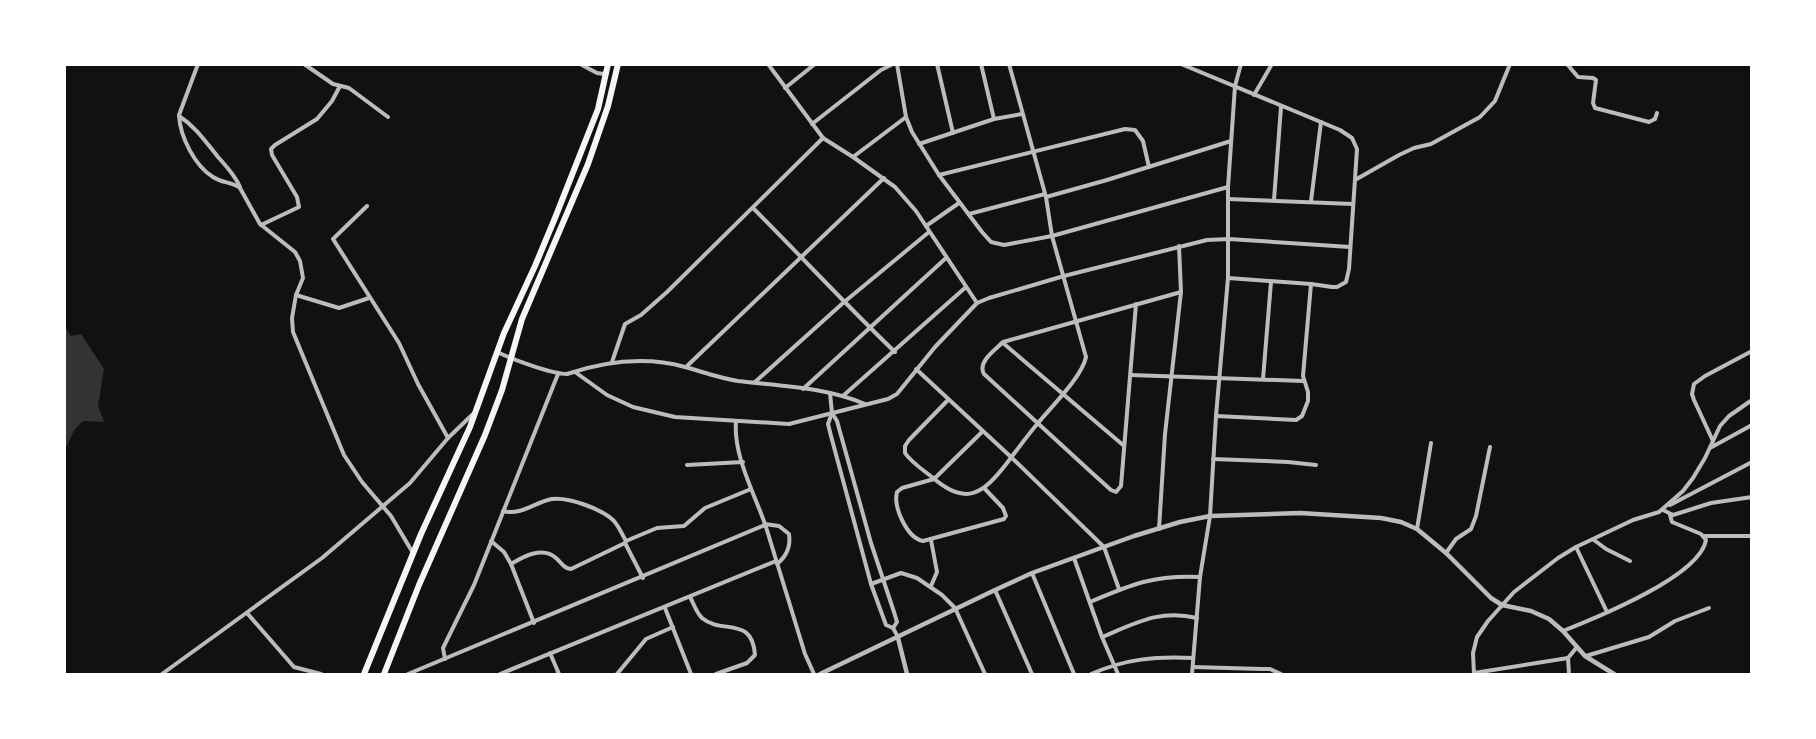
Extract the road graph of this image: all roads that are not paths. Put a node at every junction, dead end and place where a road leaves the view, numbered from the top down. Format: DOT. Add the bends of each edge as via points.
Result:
graph roads {
  1 [pos="198,64"];
  2 [pos="304,64"];
  3 [pos="580,64"];
  4 [pos="608,64"];
  5 [pos="618,64"];
  6 [pos="768,64"];
  7 [pos="815,64"];
  8 [pos="895,64"];
  9 [pos="937,64"];
  10 [pos="981,64"];
  11 [pos="1009,64"];
  12 [pos="1181,64"];
  13 [pos="1242,64"];
  14 [pos="1272,64"];
  15 [pos="1510,64"];
  16 [pos="1567,64"];
  17 [pos="604,74"];
  18 [pos="340,86"];
  19 [pos="1235,86"];
  20 [pos="785,88"];
  21 [pos="1254,95"];
  22 [pos="1281,107"];
  23 [pos="1657,113"];
  24 [pos="1022,114"];
  25 [pos="178,115"];
  26 [pos="388,117"];
  27 [pos="906,117"];
  28 [pos="994,120"];
  29 [pos="1321,122"];
  30 [pos="812,124"];
  31 [pos="953,133"];
  32 [pos="823,138"];
  33 [pos="1231,141"];
  34 [pos="918,144"];
  35 [pos="1032,153"];
  36 [pos="853,157"];
  37 [pos="1149,167"];
  38 [pos="939,175"];
  39 [pos="884,178"];
  40 [pos="1355,180"];
  41 [pos="1228,187"];
  42 [pos="240,188"];
  43 [pos="1045,195"];
  44 [pos="1228,199"];
  45 [pos="1274,200"];
  46 [pos="1311,201"];
  47 [pos="959,203"];
  48 [pos="1353,204"];
  49 [pos="367,206"];
  50 [pos="753,208"];
  51 [pos="969,214"];
  52 [pos="261,225"];
  53 [pos="926,226"];
  54 [pos="929,232"];
  55 [pos="1052,236"];
  56 [pos="1229,239"];
  57 [pos="1179,246"];
  58 [pos="1350,247"];
  59 [pos="801,256"];
  60 [pos="946,258"];
  61 [pos="1064,276"];
  62 [pos="1228,279"];
  63 [pos="1271,282"];
  64 [pos="1311,284"];
  65 [pos="966,287"];
  66 [pos="1181,292"];
  67 [pos="296,295"];
  68 [pos="369,298"];
  69 [pos="843,303"];
  70 [pos="977,303"];
  71 [pos="1136,304"];
  72 [pos="1077,321"];
  73 [pos="870,328"];
  74 [pos="1003,342"];
  75 [pos="1752,351"];
  76 [pos="496,352"];
  77 [pos="895,352"];
  78 [pos="511,359"];
  79 [pos="612,362"];
  80 [pos="686,367"];
  81 [pos="916,369"];
  82 [pos="575,372"];
  83 [pos="558,374"];
  84 [pos="1131,375"];
  85 [pos="1172,377"];
  86 [pos="1219,378"];
  87 [pos="1263,379"];
  88 [pos="1303,381"];
  89 [pos="754,382"];
  90 [pos="803,388"];
  91 [pos="830,393"];
  92 [pos="1063,394"];
  93 [pos="844,395"];
  94 [pos="948,400"];
  95 [pos="1752,400"];
  96 [pos="866,404"];
  97 [pos="476,411"];
  98 [pos="832,413"];
  99 [pos="1216,417"];
  100 [pos="736,422"];
  101 [pos="1038,424"];
  102 [pos="1752,425"];
  103 [pos="982,432"];
  104 [pos="448,438"];
  105 [pos="1713,441"];
  106 [pos="1431,443"];
  107 [pos="1124,445"];
  108 [pos="1490,447"];
  109 [pos="1710,448"];
  110 [pos="1011,457"];
  111 [pos="1213,459"];
  112 [pos="743,462"];
  113 [pos="1752,462"];
  114 [pos="687,465"];
  115 [pos="1316,465"];
  116 [pos="934,479"];
  117 [pos="751,489"];
  118 [pos="985,489"];
  119 [pos="1752,497"];
  120 [pos="384,506"];
  121 [pos="503,511"];
  122 [pos="1661,511"];
  123 [pos="1670,515"];
  124 [pos="1210,516"];
  125 [pos="765,525"];
  126 [pos="1417,529"];
  127 [pos="1159,530"];
  128 [pos="1704,536"];
  129 [pos="1752,536"];
  130 [pos="931,540"];
  131 [pos="1594,540"];
  132 [pos="491,541"];
  133 [pos="626,542"];
  134 [pos="1104,546"];
  135 [pos="1576,547"];
  136 [pos="1446,553"];
  137 [pos="413,554"];
  138 [pos="1074,558"];
  139 [pos="1630,561"];
  140 [pos="777,562"];
  141 [pos="511,564"];
  142 [pos="1032,573"];
  143 [pos="1200,577"];
  144 [pos="643,578"];
  145 [pos="883,579"];
  146 [pos="871,584"];
  147 [pos="931,586"];
  148 [pos="1119,589"];
  149 [pos="995,590"];
  150 [pos="690,597"];
  151 [pos="1090,602"];
  152 [pos="1502,605"];
  153 [pos="665,608"];
  154 [pos="956,608"];
  155 [pos="1709,608"];
  156 [pos="1607,612"];
  157 [pos="246,613"];
  158 [pos="1197,618"];
  159 [pos="534,623"];
  160 [pos="672,627"];
  161 [pos="893,628"];
  162 [pos="1563,631"];
  163 [pos="1102,637"];
  164 [pos="898,638"];
  165 [pos="1577,647"];
  166 [pos="550,653"];
  167 [pos="1585,656"];
  168 [pos="1193,658"];
  169 [pos="1568,658"];
  170 [pos="445,659"];
  171 [pos="1114,664"];
  172 [pos="1193,667"];
  173 [pos="1243,669"];
  174 [pos="1474,674"];
  175 [pos="162,675"];
  176 [pos="321,675"];
  177 [pos="364,675"];
  178 [pos="384,675"];
  179 [pos="408,675"];
  180 [pos="500,675"];
  181 [pos="559,675"];
  182 [pos="617,675"];
  183 [pos="691,675"];
  184 [pos="716,675"];
  185 [pos="814,675"];
  186 [pos="820,675"];
  187 [pos="907,675"];
  188 [pos="985,675"];
  189 [pos="1032,675"];
  190 [pos="1074,675"];
  191 [pos="1091,675"];
  192 [pos="1118,675"];
  193 [pos="1192,675"];
  194 [pos="1242,675"];
  195 [pos="1281,675"];
  196 [pos="1569,675"];
  197 [pos="1614,675"];
  1 -- 25 [label="street"];
  2 -- 18 [label="street"];
  3 -- 17 [label="street"];
  4 -- 17 [label="main road"];
  5 -- 78 [label="main road" via="588,164 522,319"];
  6 -- 20 [label="street"];
  7 -- 20 [label="street"];
  8 -- 27 [label="street"];
  8 -- 30 [label="street" via="881,70"];
  9 -- 31 [label="street"];
  10 -- 28 [label="street"];
  11 -- 24 [label="street"];
  12 -- 19 [label="street"];
  13 -- 19 [label="street"];
  14 -- 21 [label="street"];
  15 -- 40 [label="street" via="1495,101 1480,117"];
  16 -- 23 [label="street" via="1578,77 1596,80 1596,109 1649,122"];
  17 -- 76 [label="main road" via="598,109"];
  18 -- 26 [label="street" via="349,88"];
  18 -- 52 [label="street" via="317,119 271,149 299,207"];
  19 -- 21 [label="street"];
  19 -- 33 [label="street"];
  20 -- 30 [label="street"];
  21 -- 22 [label="street"];
  22 -- 29 [label="street"];
  22 -- 45 [label="street"];
  24 -- 28 [label="street"];
  24 -- 35 [label="street"];
  25 -- 42 [label="street" via="199,133"];
  25 -- 42 [label="street" via="188,148 203,167 215,178"];
  27 -- 34 [label="street"];
  27 -- 36 [label="street"];
  28 -- 31 [label="street"];
  29 -- 40 [label="street" via="1355,141"];
  29 -- 46 [label="street"];
  30 -- 32 [label="street"];
  31 -- 34 [label="street"];
  32 -- 36 [label="street"];
  32 -- 50 [label="street"];
  33 -- 37 [label="street"];
  33 -- 41 [label="street"];
  34 -- 38 [label="street"];
  35 -- 37 [label="street" via="1131,129 1142,137"];
  35 -- 38 [label="street"];
  35 -- 43 [label="street"];
  36 -- 39 [label="street"];
  37 -- 43 [label="street"];
  38 -- 47 [label="street"];
  39 -- 53 [label="street" via="905,197"];
  39 -- 59 [label="street"];
  40 -- 48 [label="street"];
  41 -- 44 [label="street"];
  41 -- 55 [label="street"];
  42 -- 52 [label="street"];
  43 -- 51 [label="street"];
  43 -- 55 [label="street"];
  44 -- 45 [label="street"];
  44 -- 56 [label="street"];
  45 -- 46 [label="street"];
  46 -- 48 [label="street"];
  47 -- 51 [label="street"];
  47 -- 53 [label="street"];
  48 -- 58 [label="street"];
  49 -- 68 [label="street" via="333,240"];
  50 -- 59 [label="street"];
  50 -- 79 [label="street" via="661,298 625,324"];
  51 -- 55 [label="street" via="991,242 998,245"];
  52 -- 67 [label="street" via="295,252 303,278"];
  53 -- 54 [label="street"];
  54 -- 60 [label="street"];
  54 -- 69 [label="street"];
  55 -- 61 [label="street"];
  56 -- 57 [label="street"];
  56 -- 58 [label="street"];
  56 -- 62 [label="street"];
  57 -- 61 [label="street"];
  57 -- 66 [label="street"];
  58 -- 64 [label="street" via="1346,282 1337,287"];
  59 -- 69 [label="street"];
  59 -- 80 [label="street"];
  60 -- 65 [label="street"];
  60 -- 73 [label="street"];
  61 -- 70 [label="street"];
  61 -- 72 [label="street"];
  62 -- 63 [label="street"];
  62 -- 86 [label="street"];
  63 -- 64 [label="street"];
  63 -- 87 [label="street"];
  64 -- 88 [label="street"];
  65 -- 70 [label="street"];
  65 -- 77 [label="street"];
  66 -- 71 [label="street"];
  66 -- 85 [label="street"];
  67 -- 68 [label="street" via="339,308"];
  67 -- 120 [label="street" via="293,332 335,438 355,473"];
  68 -- 104 [label="street" via="399,343"];
  69 -- 73 [label="street"];
  69 -- 89 [label="street"];
  70 -- 81 [label="street"];
  71 -- 72 [label="street"];
  71 -- 84 [label="street"];
  72 -- 74 [label="street"];
  72 -- 92 [label="street" via="1086,357"];
  73 -- 77 [label="street"];
  73 -- 90 [label="street"];
  74 -- 92 [label="street"];
  74 -- 101 [label="street" via="985,360 982,370"];
  75 -- 105 [label="street" via="1694,384 1692,394"];
  76 -- 78 [label="street"];
  76 -- 97 [label="main road"];
  77 -- 93 [label="street"];
  78 -- 83 [label="street"];
  78 -- 178 [label="main road" via="485,435"];
  79 -- 80 [label="street" via="643,361"];
  79 -- 82 [label="street"];
  80 -- 89 [label="street" via="710,376"];
  81 -- 94 [label="street"];
  81 -- 96 [label="street" via="897,394"];
  82 -- 83 [label="street"];
  82 -- 100 [label="street" via="607,395 633,407 675,417"];
  83 -- 121 [label="street"];
  84 -- 85 [label="street"];
  84 -- 107 [label="street"];
  85 -- 86 [label="street"];
  85 -- 127 [label="street"];
  86 -- 87 [label="street"];
  86 -- 99 [label="street"];
  87 -- 88 [label="street"];
  88 -- 99 [label="street" via="1308,401 1300,419"];
  89 -- 90 [label="street"];
  90 -- 91 [label="street"];
  91 -- 93 [label="street"];
  91 -- 98 [label="street"];
  92 -- 101 [label="street"];
  92 -- 107 [label="street"];
  93 -- 96 [label="street"];
  94 -- 103 [label="street"];
  94 -- 116 [label="street" via="905,446 906,456"];
  95 -- 105 [label="street" via="1725,421"];
  96 -- 98 [label="street"];
  97 -- 104 [label="street"];
  97 -- 137 [label="main road"];
  98 -- 100 [label="street" via="789,424"];
  98 -- 145 [label="street"];
  98 -- 146 [label="street" via="828,424"];
  99 -- 111 [label="street"];
  100 -- 112 [label="street" via="735,436"];
  101 -- 107 [label="street" via="1115,492 1120,488"];
  101 -- 110 [label="street"];
  102 -- 109 [label="street"];
  103 -- 110 [label="street"];
  103 -- 116 [label="street"];
  104 -- 120 [label="street" via="424,469"];
  105 -- 109 [label="street"];
  106 -- 126 [label="street"];
  108 -- 136 [label="street" via="1471,529 1456,539"];
  109 -- 122 [label="street" via="1683,490"];
  110 -- 118 [label="street"];
  110 -- 134 [label="street"];
  111 -- 115 [label="street"];
  111 -- 124 [label="street"];
  112 -- 114 [label="street"];
  112 -- 117 [label="street"];
  113 -- 122 [label="street"];
  116 -- 118 [label="street" via="951,491 966,494"];
  116 -- 130 [label="street" via="902,488 896,495 898,510 911,536 918,541"];
  117 -- 125 [label="street"];
  117 -- 133 [label="street" via="705,508 684,526 657,528"];
  118 -- 130 [label="street" via="1003,508 1004,519"];
  119 -- 123 [label="street" via="1711,502"];
  120 -- 137 [label="street"];
  120 -- 157 [label="street" via="302,574"];
  121 -- 132 [label="street"];
  121 -- 133 [label="street" via="512,513 553,499 571,501 607,516 617,524"];
  122 -- 123 [label="street"];
  122 -- 131 [label="street"];
  123 -- 128 [label="street" via="1672,522"];
  124 -- 126 [label="street" via="1367,516"];
  124 -- 127 [label="street"];
  124 -- 143 [label="street"];
  125 -- 140 [label="street"];
  125 -- 140 [label="street" via="779,526 789,534 788,550"];
  125 -- 144 [label="street"];
  126 -- 136 [label="street"];
  127 -- 134 [label="street"];
  128 -- 129 [label="street"];
  128 -- 156 [label="street" via="1706,543 1679,574"];
  130 -- 147 [label="street" via="937,572"];
  131 -- 135 [label="street"];
  131 -- 139 [label="street"];
  132 -- 141 [label="street"];
  132 -- 170 [label="street" via="442,648"];
  133 -- 141 [label="street" via="571,569 544,552"];
  133 -- 144 [label="street"];
  134 -- 138 [label="street"];
  134 -- 148 [label="street"];
  135 -- 152 [label="street"];
  135 -- 156 [label="street"];
  136 -- 152 [label="street"];
  137 -- 177 [label="main road"];
  138 -- 142 [label="street"];
  138 -- 151 [label="street"];
  140 -- 150 [label="street"];
  140 -- 185 [label="street"];
  141 -- 159 [label="street"];
  142 -- 149 [label="street"];
  142 -- 190 [label="street"];
  143 -- 148 [label="street" via="1158,578"];
  143 -- 158 [label="street"];
  144 -- 159 [label="street"];
  145 -- 146 [label="street"];
  145 -- 147 [label="street" via="901,573"];
  145 -- 161 [label="street" via="897,622"];
  146 -- 161 [label="street" via="886,625"];
  147 -- 154 [label="street"];
  148 -- 151 [label="street"];
  149 -- 154 [label="street"];
  149 -- 189 [label="street"];
  150 -- 153 [label="street"];
  150 -- 184 [label="street" via="704,619 716,625 738,627 754,647 751,661"];
  151 -- 163 [label="street"];
  152 -- 162 [label="street" via="1541,615"];
  152 -- 174 [label="street" via="1474,644"];
  153 -- 160 [label="street"];
  153 -- 166 [label="street"];
  154 -- 164 [label="street"];
  154 -- 188 [label="street"];
  155 -- 167 [label="street" via="1675,621 1649,637"];
  156 -- 162 [label="street"];
  157 -- 175 [label="street"];
  157 -- 176 [label="street" via="294,667"];
  158 -- 163 [label="street" via="1165,614"];
  158 -- 168 [label="street"];
  159 -- 170 [label="street"];
  160 -- 182 [label="street" via="646,639"];
  160 -- 183 [label="street"];
  161 -- 164 [label="street"];
  162 -- 165 [label="street"];
  163 -- 171 [label="street"];
  164 -- 186 [label="street"];
  164 -- 187 [label="street"];
  165 -- 167 [label="street"];
  165 -- 169 [label="street"];
  166 -- 180 [label="street"];
  166 -- 181 [label="street"];
  167 -- 197 [label="street"];
  168 -- 171 [label="street" via="1149,658"];
  168 -- 172 [label="street"];
  169 -- 174 [label="street"];
  169 -- 196 [label="street"];
  170 -- 179 [label="street"];
  171 -- 191 [label="street"];
  171 -- 192 [label="street"];
  172 -- 173 [label="street"];
  172 -- 193 [label="street"];
  173 -- 194 [label="street"];
  173 -- 195 [label="street" via="1270,669"];
}
